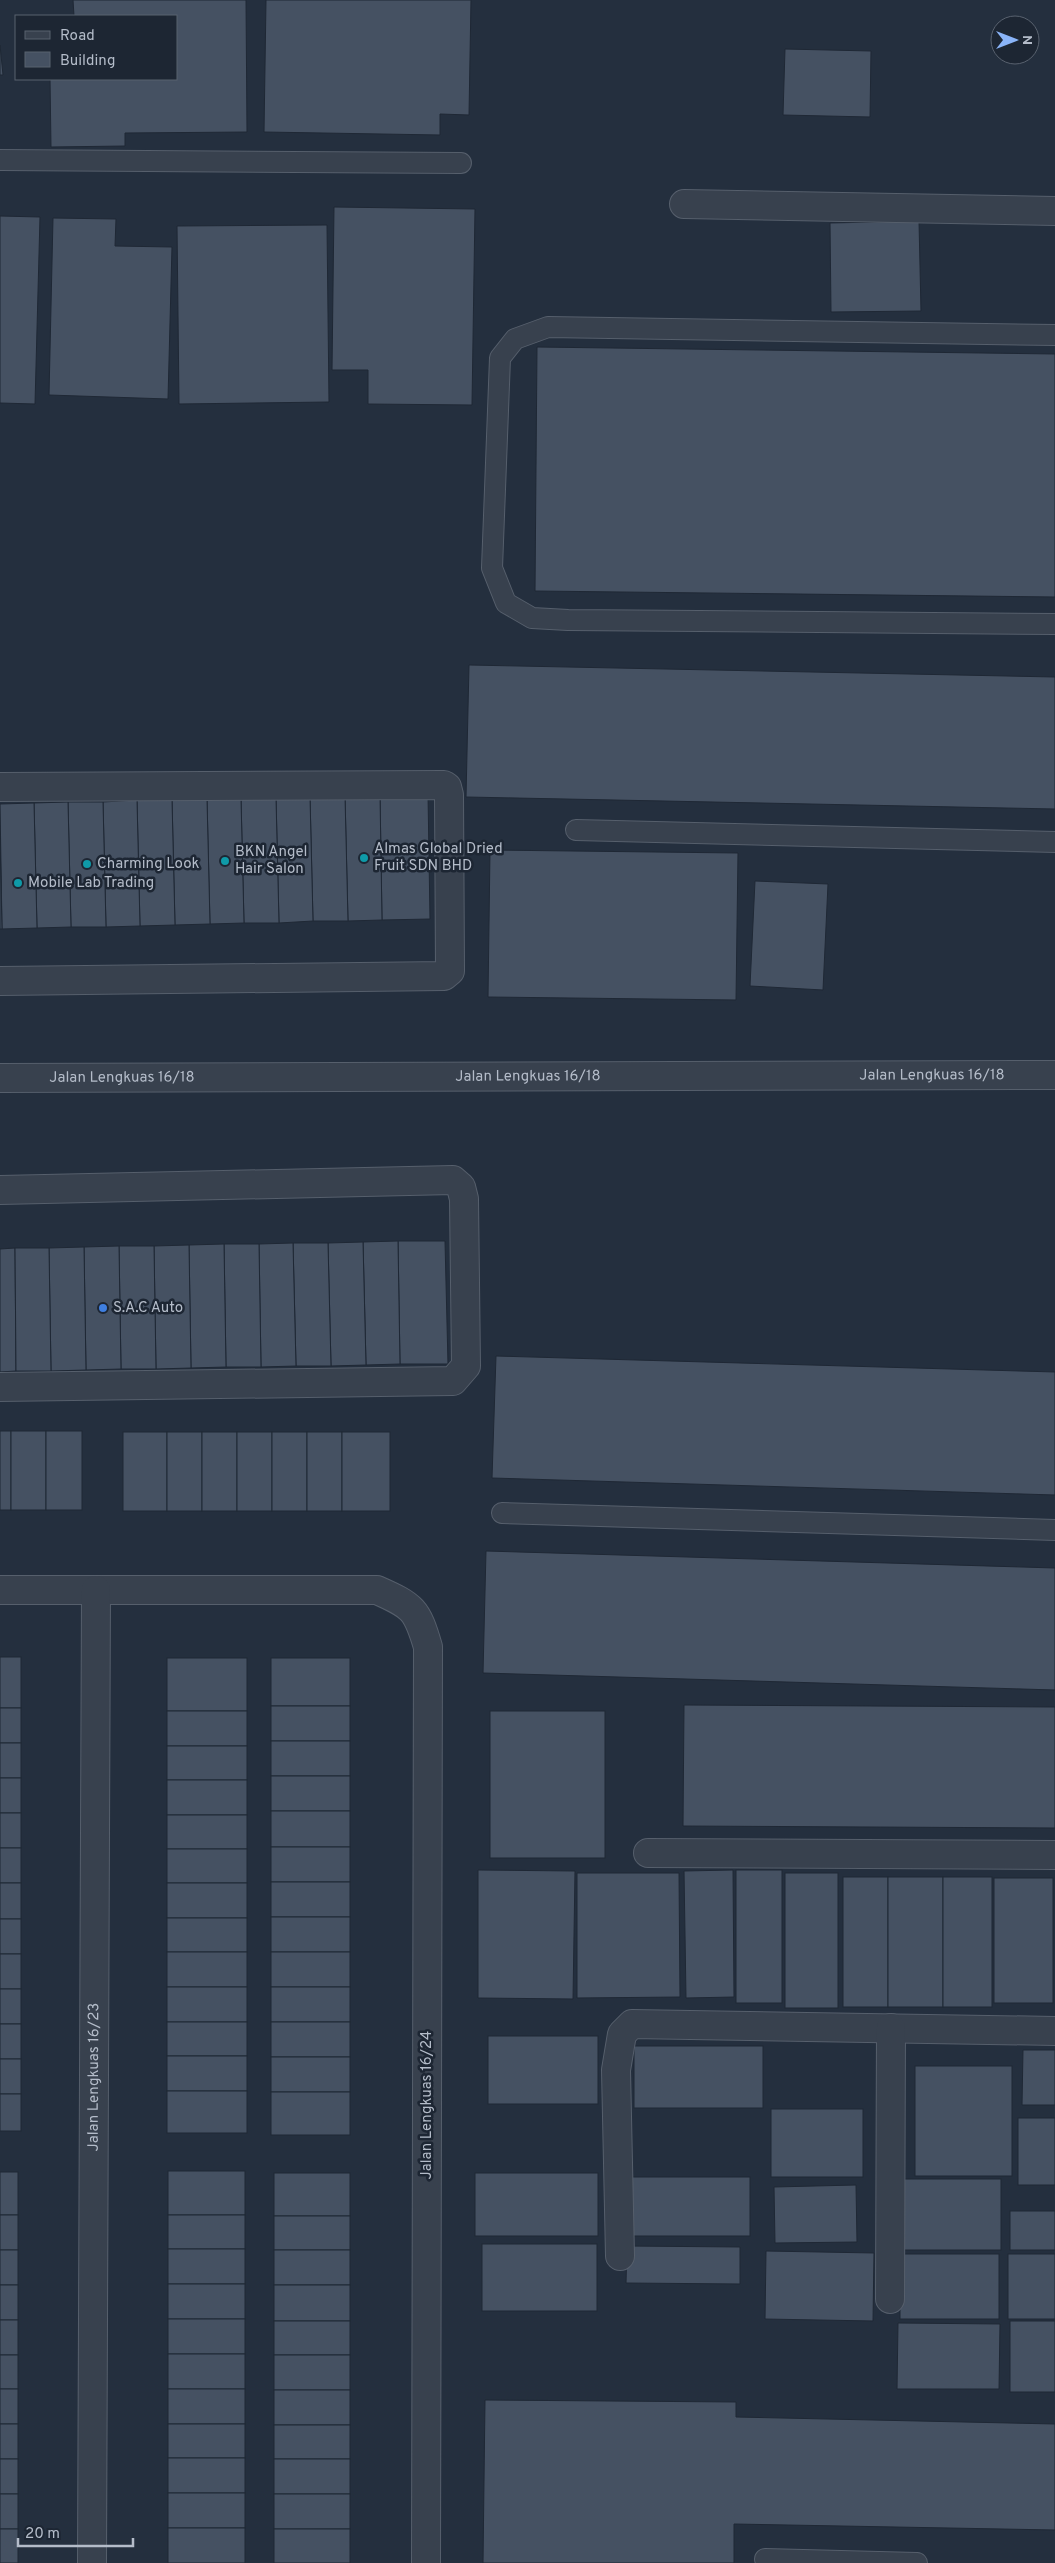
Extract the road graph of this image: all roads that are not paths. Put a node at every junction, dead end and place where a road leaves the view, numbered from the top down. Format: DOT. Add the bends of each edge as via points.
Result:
graph roads {
  1 [pos="0,160"];
  2 [pos="461,163"];
  3 [pos="684,204"];
  4 [pos="1055,210"];
  5 [pos="1055,335"];
  6 [pos="1055,624"];
  7 [pos="0,787"];
  8 [pos="576,830"];
  9 [pos="1055,842"];
  10 [pos="0,981"];
  11 [pos="1055,1075"];
  12 [pos="0,1078"];
  13 [pos="0,1190"];
  14 [pos="0,1387"];
  15 [pos="502,1513"];
  16 [pos="1055,1530"];
  17 [pos="0,1590"];
  18 [pos="96,1590"];
  19 [pos="648,1853"];
  20 [pos="1055,1855"];
  21 [pos="891,2028"];
  22 [pos="1055,2031"];
  23 [pos="620,2256"];
  24 [pos="890,2299"];
  25 [pos="765,2559"];
  26 [pos="92,2563"];
  27 [pos="426,2563"];
  28 [pos="917,2563"];
  1 -- 2 [label="lane"];
  3 -- 4 [label="street"];
  5 -- 6 [label="lane" via="548,327 515,339 500,358 492,568 506,603 532,618"];
  7 -- 10 [label="street" via="444,785 449,795 450,970 444,976"];
  8 -- 9 [label="lane"];
  11 -- 12 [label="street, Jalan Lengkuas 16/18"];
  13 -- 14 [label="street" via="453,1180 461,1186 464,1199 466,1366 453,1382"];
  15 -- 16 [label="lane"];
  17 -- 18 [label="street, Jalan Lengkuas 16/24"];
  18 -- 26 [label="street, Jalan Lengkuas 16/23"];
  18 -- 27 [label="street, Jalan Lengkuas 16/24" via="377,1590 404,1602 420,1618 428,1647"];
  19 -- 20 [label="street"];
  21 -- 22 [label="street"];
  21 -- 23 [label="street" via="632,2024 622,2034 616,2070"];
  21 -- 24 [label="street"];
  25 -- 28 [label="lane"];
}
